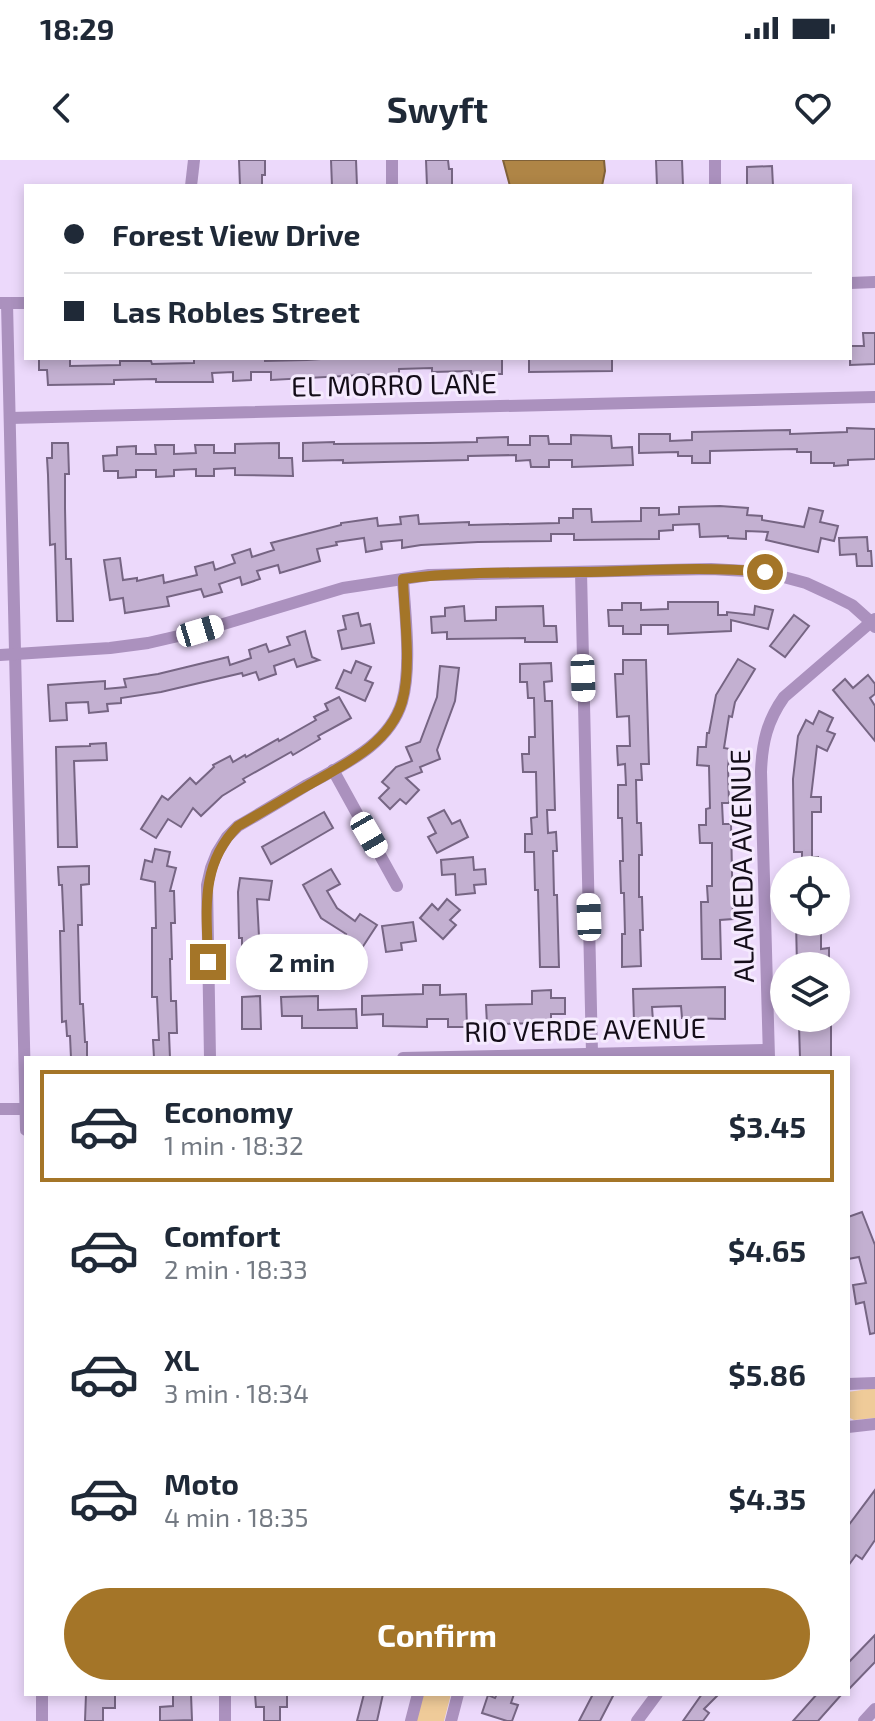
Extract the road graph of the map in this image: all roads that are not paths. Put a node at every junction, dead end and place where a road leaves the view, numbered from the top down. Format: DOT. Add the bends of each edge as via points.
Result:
graph roads {
  1 [pos="194,160"];
  2 [pos="392,160"];
  3 [pos="715,160"];
  4 [pos="191,184"];
  5 [pos="392,184"];
  6 [pos="715,184"];
  7 [pos="875,282"];
  8 [pos="852,283"];
  9 [pos="4,303"];
  10 [pos="875,397"];
  11 [pos="10,418"];
  12 [pos="6,488"];
  13 [pos="581,572"];
  14 [pos="403,579"];
  15 [pos="874,623"];
  16 [pos="0,655"];
  17 [pos="14,655"];
  18 [pos="333,770"];
  19 [pos="397,886"];
  20 [pos="592,1053"];
  21 [pos="768,1054"];
  22 [pos="210,1056"];
  23 [pos="479,1056"];
  24 [pos="24,1068"];
  25 [pos="0,1109"];
  26 [pos="24,1109"];
  27 [pos="875,1383"];
  28 [pos="850,1384"];
  29 [pos="875,1424"];
  30 [pos="850,1427"];
  31 [pos="42,1696"];
  32 [pos="225,1696"];
  33 [pos="417,1696"];
  34 [pos="457,1696"];
  35 [pos="656,1696"];
  36 [pos="875,1709"];
  37 [pos="42,1721"];
  38 [pos="225,1721"];
  39 [pos="411,1721"];
  40 [pos="451,1721"];
  41 [pos="637,1721"];
  42 [pos="864,1721"];
  1 -- 4 [label="street"];
  2 -- 5 [label="street"];
  3 -- 6 [label="street"];
  7 -- 8 [label="street"];
  9 -- 11 [label="street"];
  10 -- 11 [label="street, EL MORRO LANE"];
  11 -- 12 [label="street"];
  12 -- 17 [label="street"];
  13 -- 14 [label="street"];
  13 -- 15 [label="street" via="765,572 832,595"];
  13 -- 20 [label="street"];
  14 -- 17 [label="street" via="343,588 148,643"];
  14 -- 18 [label="street" via="402,703 374,743"];
  15 -- 21 [label="street, ALAMEDA AVENUE" via="784,697 765,730 761,772"];
  16 -- 17 [label="street"];
  17 -- 24 [label="street"];
  18 -- 19 [label="street"];
  18 -- 22 [label="street" via="238,826 217,853 206,899"];
  20 -- 21 [label="street, RIO VERDE AVENUE"];
  20 -- 23 [label="street, RIO VERDE AVENUE"];
  25 -- 26 [label="street"];
  27 -- 28 [label="street"];
  29 -- 30 [label="street"];
  31 -- 37 [label="street"];
  32 -- 38 [label="street"];
  33 -- 39 [label="street"];
  34 -- 40 [label="street"];
  35 -- 41 [label="street"];
  36 -- 42 [label="street"];
}
